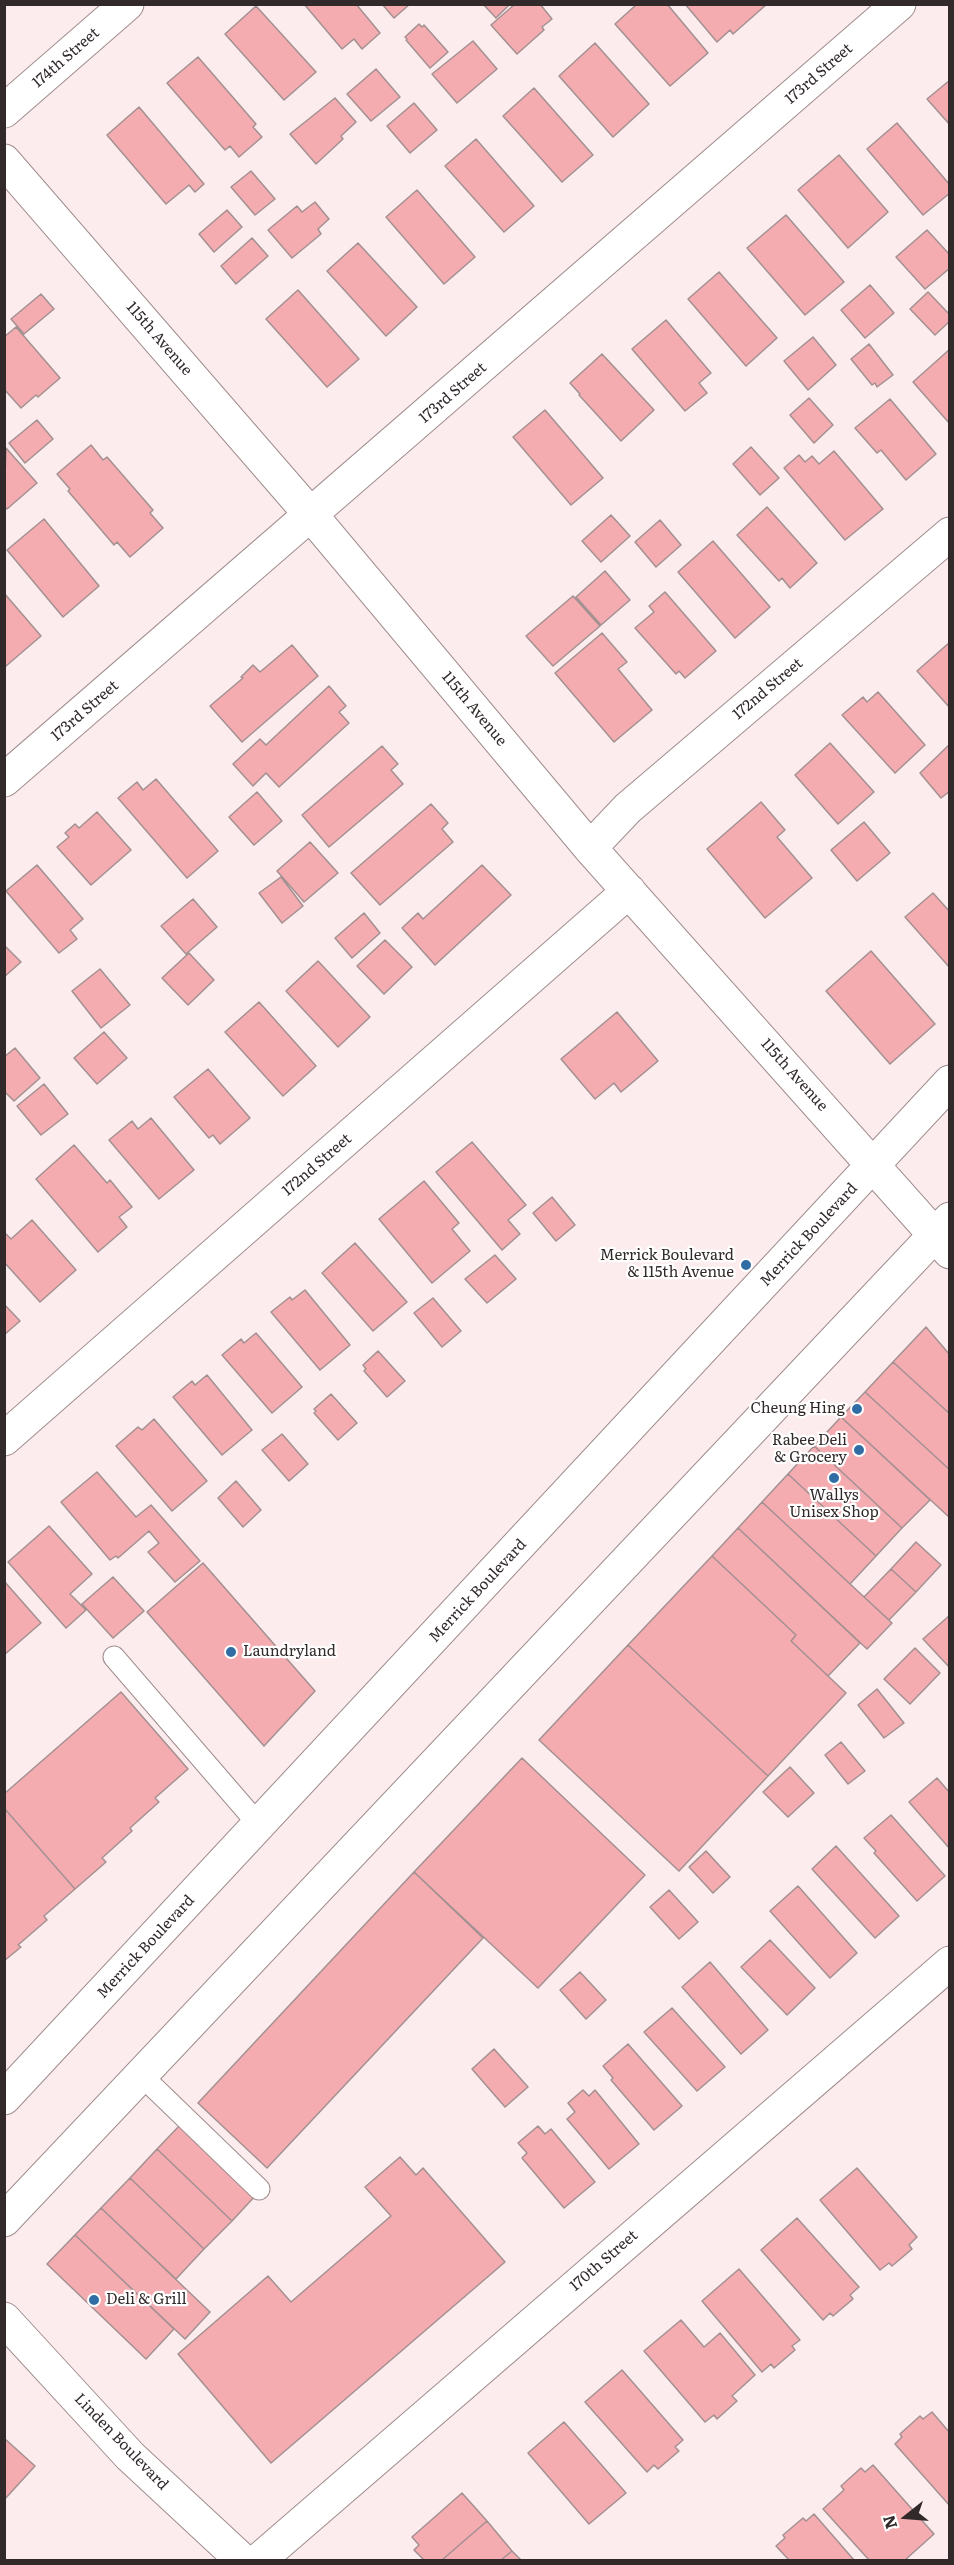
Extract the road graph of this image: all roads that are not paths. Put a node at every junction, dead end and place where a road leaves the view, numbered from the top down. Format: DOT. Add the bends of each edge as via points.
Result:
graph roads {
  1 [pos="127,4"];
  2 [pos="899,4"];
  3 [pos="4,111"];
  4 [pos="4,161"];
  5 [pos="311,515"];
  6 [pos="950,534"];
  7 [pos="4,780"];
  8 [pos="590,848"];
  9 [pos="629,891"];
  10 [pos="950,1082"];
  11 [pos="874,1165"];
  12 [pos="944,1235"];
  13 [pos="4,1439"];
  14 [pos="114,1657"];
  15 [pos="259,1825"];
  16 [pos="950,1963"];
  17 [pos="141,2075"];
  18 [pos="4,2098"];
  19 [pos="259,2189"];
  20 [pos="4,2220"];
  21 [pos="4,2319"];
  22 [pos="242,2560"];
  23 [pos="259,2560"];
  1 -- 3 [label="street, 174th Street"];
  2 -- 5 [label="street, 173rd Street"];
  4 -- 5 [label="street, 115th Avenue"];
  5 -- 7 [label="street, 173rd Street"];
  5 -- 8 [label="street, 115th Avenue"];
  6 -- 8 [label="street, 172nd Street" via="628,808"];
  8 -- 9 [label="street, 115th Avenue"];
  9 -- 11 [label="street, 115th Avenue"];
  9 -- 13 [label="street, 172nd Street"];
  10 -- 11 [label="street, Merrick Boulevard"];
  11 -- 12 [label="street, 115th Avenue"];
  11 -- 15 [label="street, Merrick Boulevard"];
  12 -- 17 [label="street"];
  14 -- 15 [label="lane"];
  15 -- 18 [label="street, Merrick Boulevard"];
  16 -- 23 [label="street, 170th Street"];
  17 -- 19 [label="lane"];
  17 -- 20 [label="street"];
  21 -- 22 [label="street, Linden Boulevard" via="130,2456"];
}
